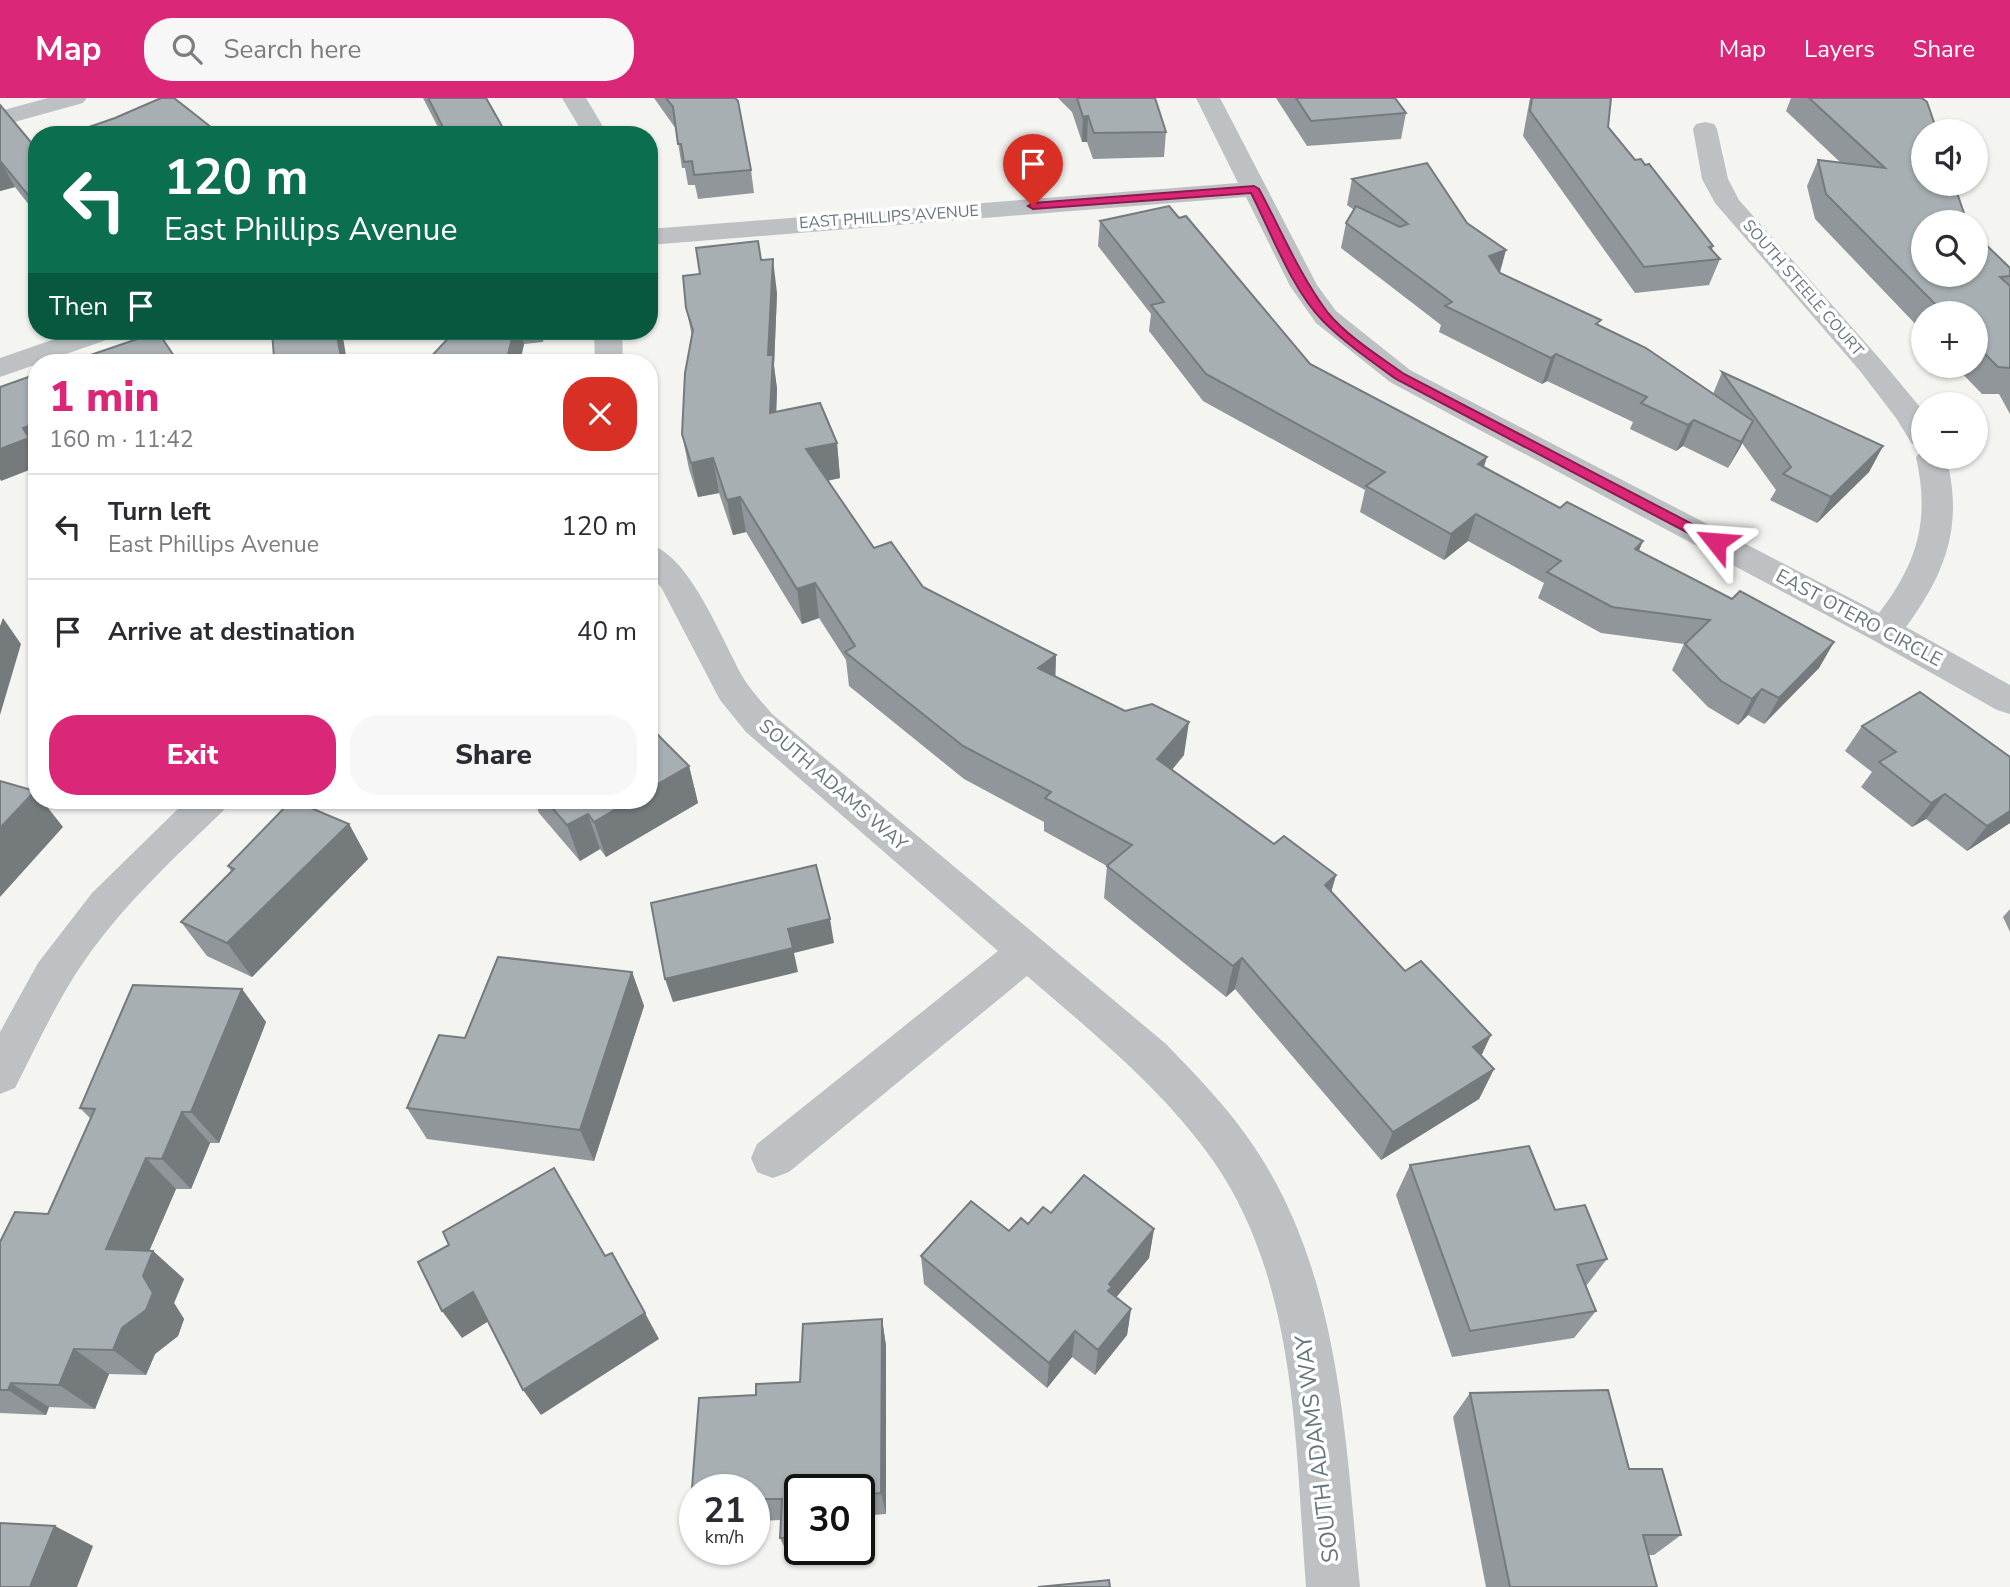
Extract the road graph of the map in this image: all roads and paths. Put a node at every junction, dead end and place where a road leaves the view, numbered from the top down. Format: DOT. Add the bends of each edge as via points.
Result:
graph roads {
  1 [pos="75,98"];
  2 [pos="574,98"];
  3 [pos="1208,98"];
  4 [pos="0,119"];
  5 [pos="591,126"];
  6 [pos="1705,130"];
  7 [pos="1254,189"];
  8 [pos="658,236"];
  9 [pos="79,340"];
  10 [pos="40,354"];
  11 [pos="28,358"];
  12 [pos="0,368"];
  13 [pos="1911,417"];
  14 [pos="1934,469"];
  15 [pos="658,564"];
  16 [pos="1885,631"];
  17 [pos="2010,701"];
  18 [pos="201,809"];
  19 [pos="1028,951"];
  20 [pos="0,1075"];
  21 [pos="773,1158"];
  22 [pos="1333,1587"];
  1 -- 4 [label="street"];
  2 -- 5 [label="street"];
  3 -- 7 [label="street, EAST OTERO CIRCLE"];
  6 -- 13 [label="street, SOUTH STEELE COURT" via="1716,180 1728,202"];
  7 -- 8 [label="street, EAST PHILLIPS AVENUE"];
  7 -- 16 [label="street, EAST OTERO CIRCLE" via="1304,286 1326,317 1400,376"];
  9 -- 10 [label="street"];
  11 -- 12 [label="street"];
  14 -- 16 [label="street" via="1937,526 1922,577"];
  15 -- 19 [label="street, SOUTH ADAMS WAY" via="674,581 733,691 759,723"];
  16 -- 17 [label="street, EAST OTERO CIRCLE"];
  18 -- 20 [label="street" via="99,910 53,975"];
  19 -- 21 [label="street"];
  19 -- 22 [label="street, SOUTH ADAMS WAY" via="1151,1057 1205,1114 1251,1182 1286,1260 1308,1347"];
}
